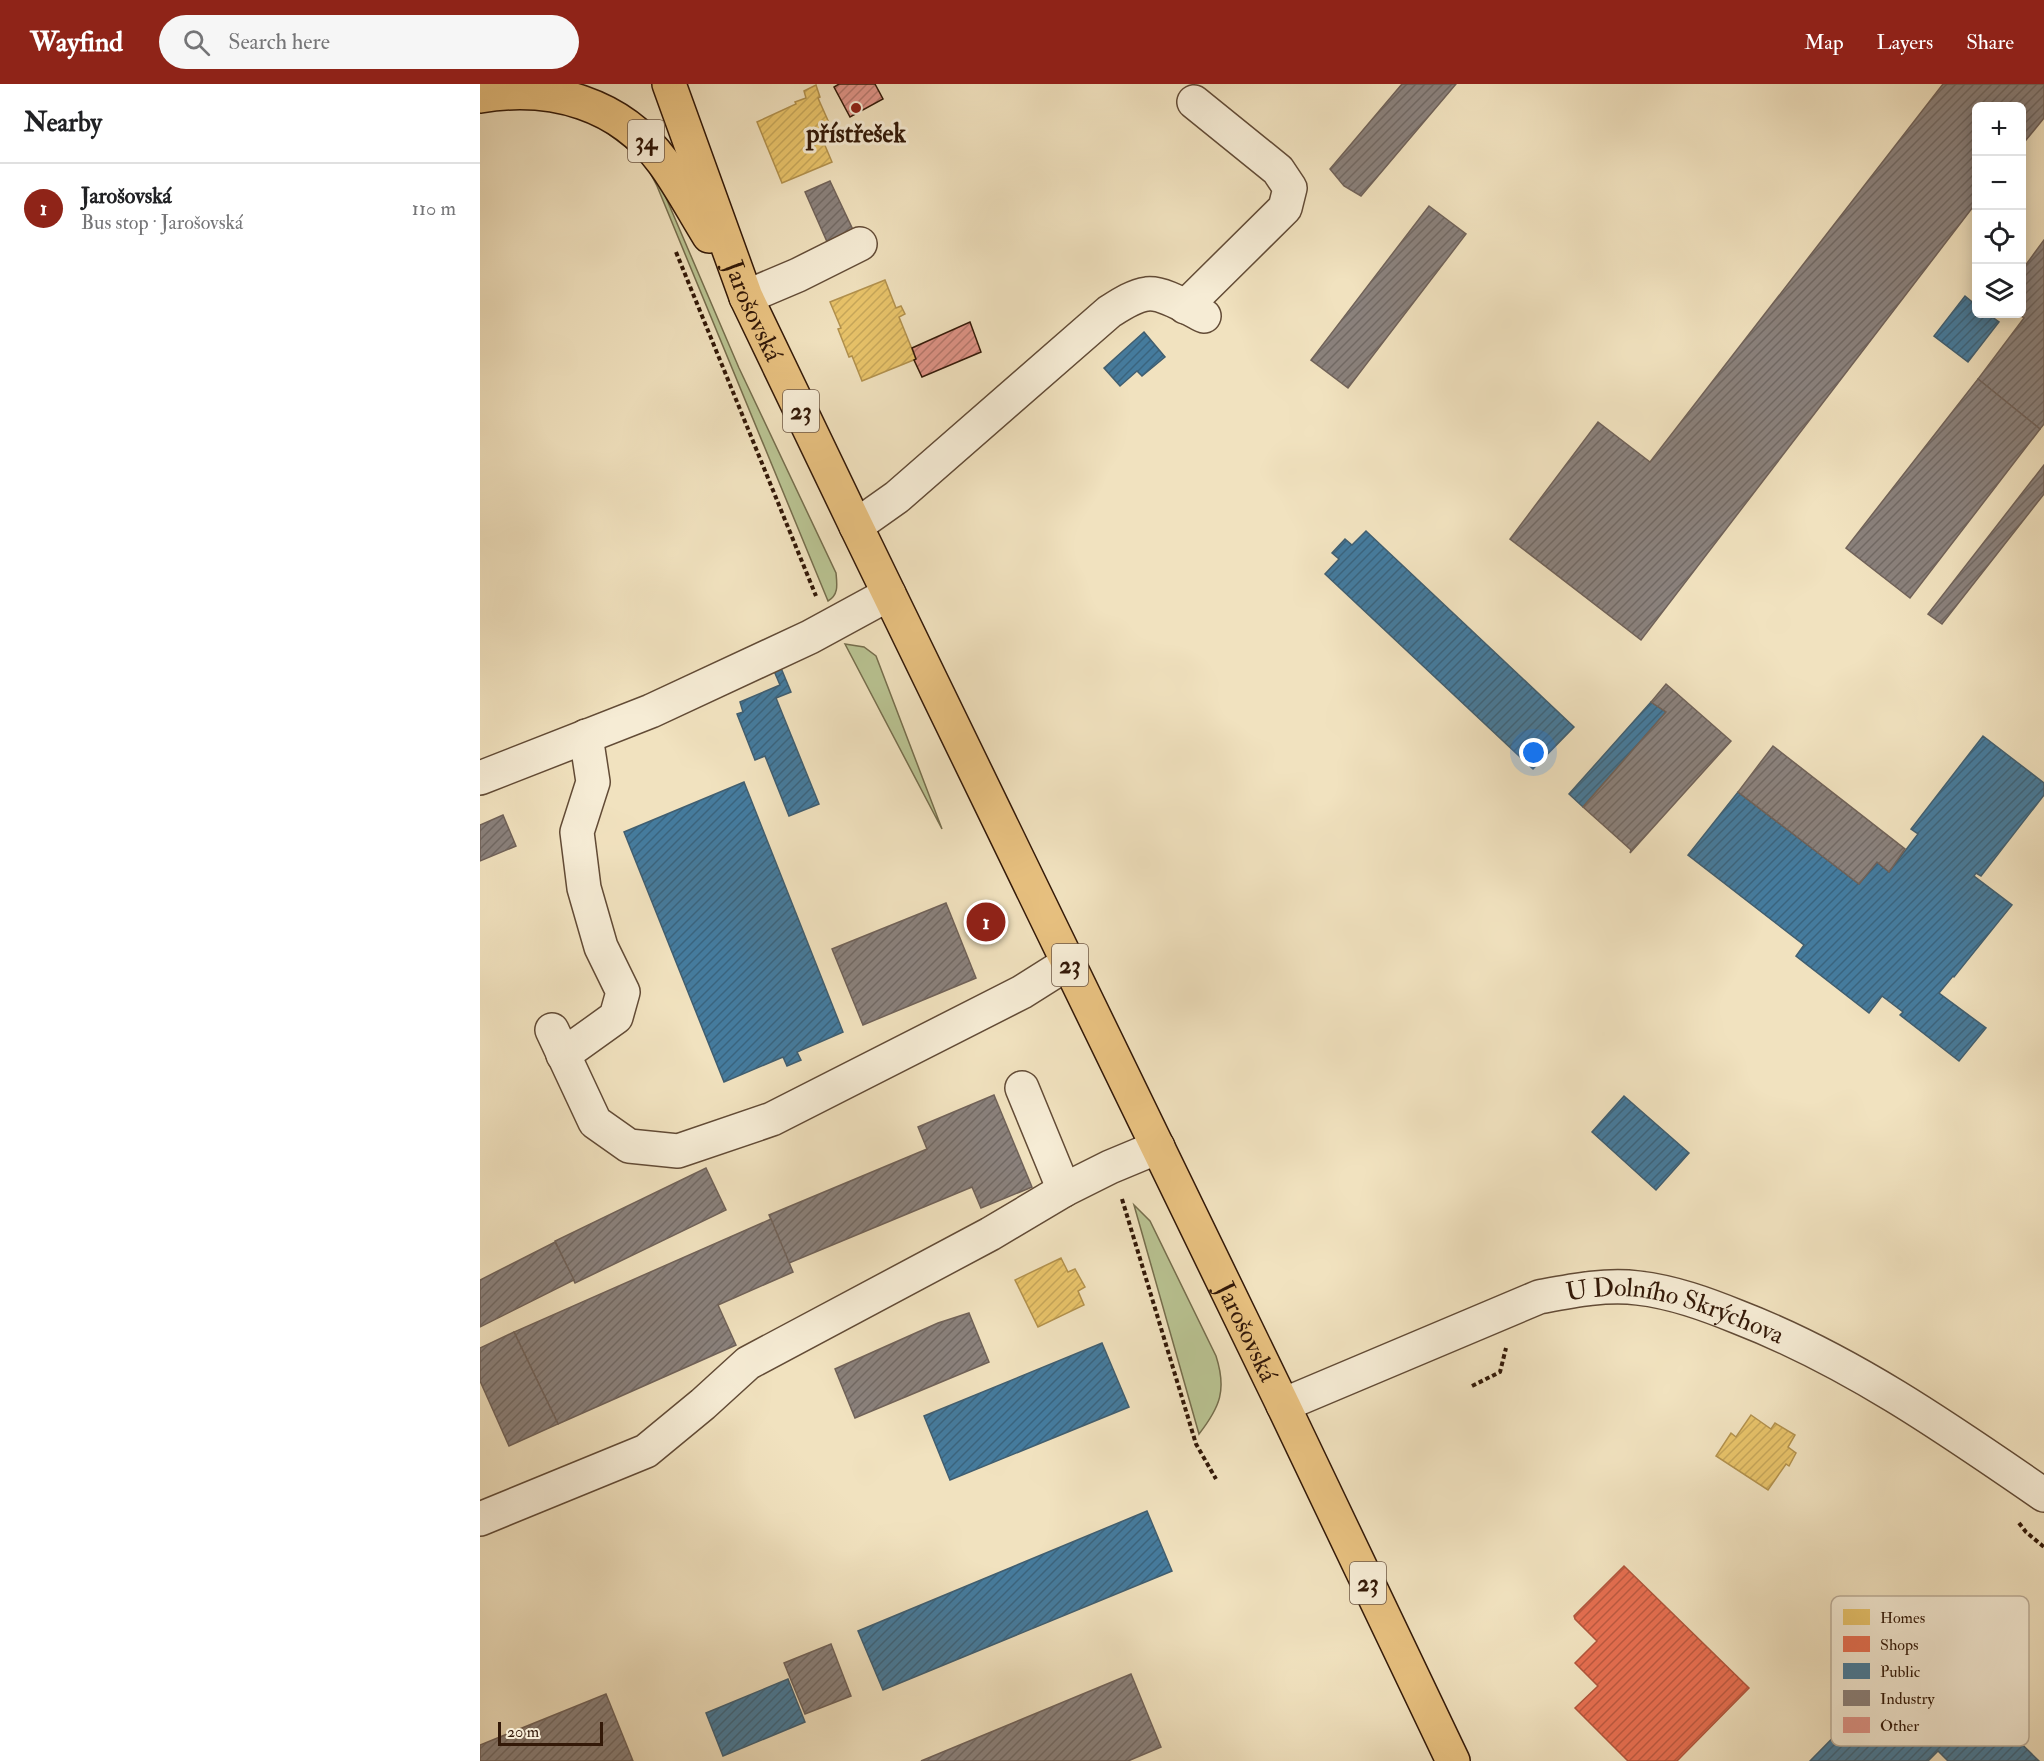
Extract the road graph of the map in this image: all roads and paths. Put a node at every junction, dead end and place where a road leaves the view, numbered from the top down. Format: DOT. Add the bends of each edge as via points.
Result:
graph roads {
  1 [pos="669,84"];
  2 [pos="480,96"];
  3 [pos="1194,102"];
  4 [pos="860,244"];
  5 [pos="676,251"];
  6 [pos="746,297"];
  7 [pos="856,526"];
  8 [pos="889,594"];
  9 [pos="828,627"];
  10 [pos="586,736"];
  11 [pos="480,778"];
  12 [pos="1068,963"];
  13 [pos="1022,1088"];
  14 [pos="1158,1148"];
  15 [pos="1110,1167"];
  16 [pos="1064,1190"];
  17 [pos="1513,1342"];
  18 [pos="1472,1386"];
  19 [pos="1283,1405"];
  20 [pos="1216,1479"];
  21 [pos="2044,1495"];
  22 [pos="2013,1514"];
  23 [pos="480,1519"];
  24 [pos="2044,1547"];
  25 [pos="1453,1761"];
  1 -- 6 [label="main road, Jarošovská / 23"];
  2 -- 6 [label="main road, 34" via="521,85 561,87 604,105 629,123 664,163"];
  3 -- 7 [label="street" via="1278,170 1290,188 1285,208 1194,311 1148,294 1109,312 897,497"];
  4 -- 6 [label="street"];
  5 -- 9 [label="path"];
  6 -- 7 [label="main road, Jarošovská / 23"];
  7 -- 8 [label="main road, Jarošovská / 23"];
  8 -- 9 [label="street"];
  8 -- 12 [label="main road, Jarošovská / 23"];
  9 -- 10 [label="street" via="651,711"];
  10 -- 11 [label="street"];
  10 -- 12 [label="street" via="593,782 577,832 584,888 601,947 622,992 616,1017 557,1042 595,1122 629,1146 678,1151 772,1119 1022,992"];
  12 -- 14 [label="main road, Jarošovská / 23"];
  13 -- 16 [label="street"];
  14 -- 15 [label="street"];
  14 -- 19 [label="main road, Jarošovská / 23"];
  15 -- 16 [label="street"];
  15 -- 20 [label="path" via="1196,1444"];
  16 -- 23 [label="street" via="990,1234 748,1363 646,1451"];
  17 -- 18 [label="path" via="1505,1349 1500,1372"];
  19 -- 21 [label="street, U Dolního Skrýchova" via="1539,1297 1584,1289 1637,1288 1697,1301 1782,1334 1947,1428"];
  19 -- 25 [label="main road, Jarošovská / 23"];
  22 -- 24 [label="path"];
}
